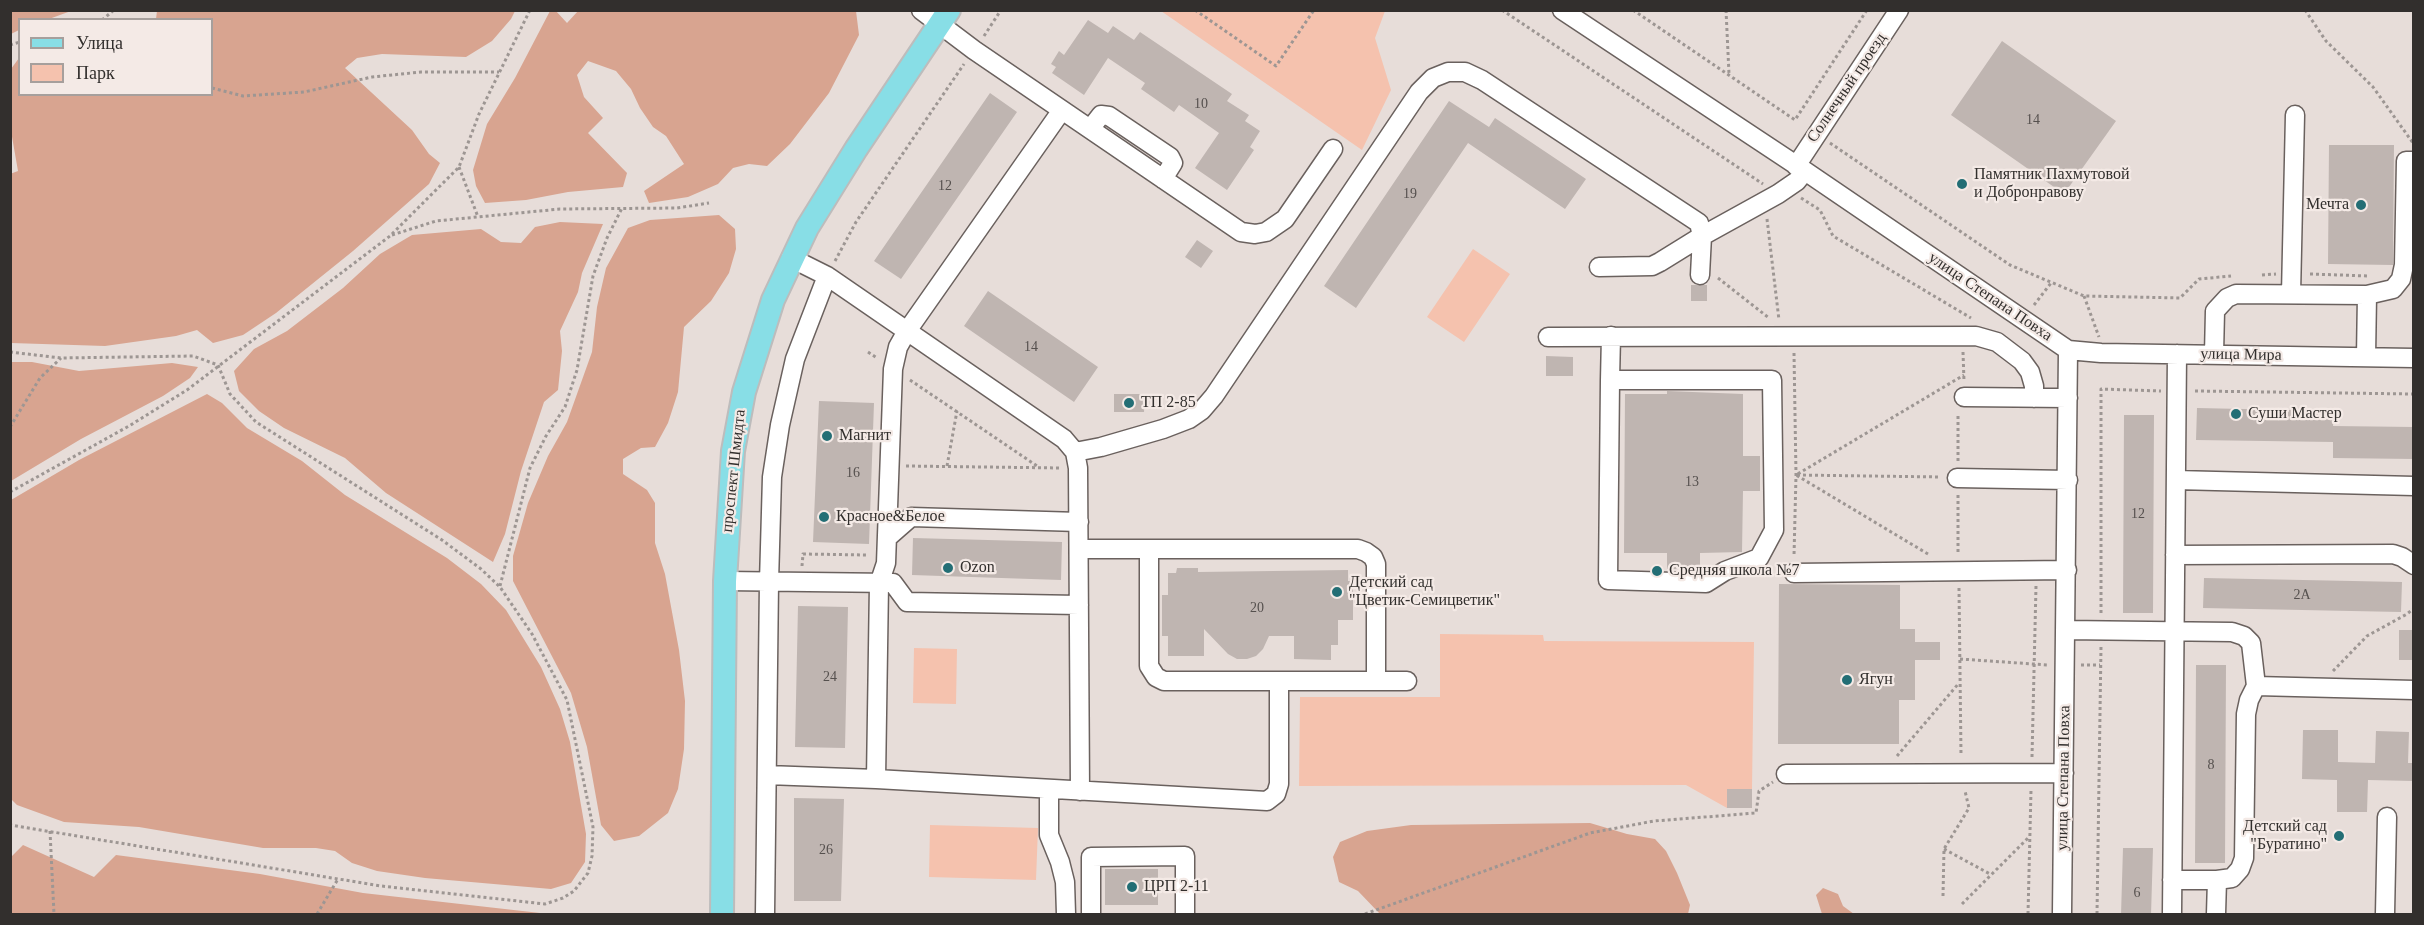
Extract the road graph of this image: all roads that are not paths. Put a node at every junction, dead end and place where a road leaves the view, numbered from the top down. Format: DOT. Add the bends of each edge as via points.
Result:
graph roads {
  1 [pos="921,10"];
  2 [pos="1562,10"];
  3 [pos="1899,10"];
  4 [pos="945,18"];
  5 [pos="1062,110"];
  6 [pos="2295,116"];
  7 [pos="1333,149"];
  8 [pos="2414,161"];
  9 [pos="1800,168"];
  10 [pos="1702,236"];
  11 [pos="791,258"];
  12 [pos="2409,265"];
  13 [pos="1599,267"];
  14 [pos="1700,270"];
  15 [pos="827,276"];
  16 [pos="2291,294"];
  17 [pos="2367,295"];
  18 [pos="2033,325"];
  19 [pos="907,331"];
  20 [pos="1611,336"];
  21 [pos="1548,337"];
  22 [pos="2068,350"];
  23 [pos="2014,352"];
  24 [pos="2177,354"];
  25 [pos="2214,354"];
  26 [pos="2366,357"];
  27 [pos="2414,358"];
  28 [pos="1610,380"];
  29 [pos="1964,397"];
  30 [pos="2034,398"];
  31 [pos="2068,398"];
  32 [pos="1076,460"];
  33 [pos="1957,478"];
  34 [pos="2068,480"];
  35 [pos="2176,480"];
  36 [pos="2414,486"];
  37 [pos="1079,522"];
  38 [pos="887,538"];
  39 [pos="1079,549"];
  40 [pos="1149,549"];
  41 [pos="2175,555"];
  42 [pos="2414,565"];
  43 [pos="2067,570"];
  44 [pos="1794,573"];
  45 [pos="725,581"];
  46 [pos="769,582"];
  47 [pos="879,584"];
  48 [pos="1079,605"];
  49 [pos="2066,630"];
  50 [pos="2174,632"];
  51 [pos="1376,681"];
  52 [pos="1407,681"];
  53 [pos="1279,682"];
  54 [pos="2256,686"];
  55 [pos="2414,690"];
  56 [pos="2064,773"];
  57 [pos="1786,774"];
  58 [pos="767,775"];
  59 [pos="876,779"];
  60 [pos="1049,789"];
  61 [pos="1080,791"];
  62 [pos="2387,817"];
  63 [pos="2172,880"];
  64 [pos="2217,880"];
  65 [pos="722,915"];
  66 [pos="765,915"];
  67 [pos="1066,915"];
  68 [pos="1092,915"];
  69 [pos="1185,915"];
  70 [pos="2062,915"];
  71 [pos="2172,915"];
  72 [pos="2216,915"];
  73 [pos="2385,915"];
  1 -- 4 [label="street"];
  2 -- 9 [label="street, улица Степана Повха"];
  3 -- 9 [label="street, Солнечный проезд"];
  4 -- 5 [label="street" via="974,50"];
  4 -- 11 [label="main road, проспект Шмидта" via="827,193"];
  5 -- 7 [label="street" via="1241,232 1255,234 1276,227 1285,219"];
  5 -- 19 [label="street"];
  6 -- 16 [label="street"];
  8 -- 12 [label="street" via="2406,161"];
  9 -- 10 [label="street, Солнечный проезд" via="1777,195"];
  9 -- 18 [label="street, улица Степана Повха"];
  10 -- 13 [label="street, Солнечный проезд" via="1652,266"];
  10 -- 14 [label="street"];
  10 -- 32 [label="street" via="1699,223 1482,80 1465,72 1449,72 1433,78 1419,92 1202,410 1189,419 1101,447"];
  11 -- 15 [label="street"];
  11 -- 45 [label="main road, проспект Шмидта" via="769,311 744,392 734,451"];
  12 -- 17 [label="street" via="2393,289"];
  15 -- 19 [label="street"];
  15 -- 46 [label="street" via="795,360 780,426 772,477"];
  16 -- 17 [label="street"];
  16 -- 25 [label="street" via="2236,294 2227,298 2215,311"];
  17 -- 26 [label="street"];
  18 -- 22 [label="street, улица Степана Повха"];
  18 -- 23 [label="street"];
  19 -- 32 [label="street" via="1064,439"];
  19 -- 38 [label="street" via="898,346 893,369"];
  20 -- 21 [label="street"];
  20 -- 23 [label="street" via="1976,336"];
  20 -- 28 [label="street"];
  22 -- 24 [label="street, улица Мира"];
  22 -- 31 [label="street, улица Степана Повха"];
  23 -- 30 [label="street" via="2030,372"];
  24 -- 25 [label="street, улица Мира"];
  24 -- 35 [label="street"];
  25 -- 26 [label="street, улица Мира"];
  26 -- 27 [label="street, улица Мира"];
  28 -- 28 [label="street" via="1608,580 1706,583 1759,558 1774,530 1772,380"];
  29 -- 30 [label="street"];
  30 -- 31 [label="street"];
  31 -- 34 [label="street, улица Степана Повха"];
  32 -- 37 [label="street"];
  33 -- 34 [label="street"];
  34 -- 43 [label="street, улица Степана Повха"];
  35 -- 36 [label="street"];
  35 -- 41 [label="street"];
  37 -- 38 [label="street" via="911,518"];
  37 -- 39 [label="street"];
  38 -- 47 [label="street" via="886,563"];
  39 -- 40 [label="street"];
  39 -- 48 [label="street"];
  40 -- 51 [label="street" via="1366,552 1376,564"];
  40 -- 53 [label="street" via="1149,666 1156,677 1172,682"];
  41 -- 42 [label="street" via="2393,554"];
  41 -- 50 [label="street"];
  43 -- 44 [label="street"];
  43 -- 49 [label="street, улица Степана Повха"];
  45 -- 46 [label="street"];
  45 -- 65 [label="main road, проспект Шмидта"];
  46 -- 47 [label="street"];
  46 -- 58 [label="street"];
  47 -- 48 [label="street" via="893,583 907,602"];
  47 -- 59 [label="street"];
  48 -- 61 [label="street"];
  49 -- 50 [label="street"];
  49 -- 56 [label="street, улица Степана Повха"];
  50 -- 54 [label="street" via="2232,632 2244,636 2251,643"];
  50 -- 63 [label="street"];
  51 -- 52 [label="street"];
  51 -- 53 [label="street"];
  53 -- 61 [label="street" via="1279,784 1276,794 1267,801"];
  54 -- 55 [label="street"];
  54 -- 64 [label="street" via="2246,714 2244,858 2232,878"];
  56 -- 57 [label="street"];
  56 -- 70 [label="street, улица Степана Повха"];
  58 -- 59 [label="street"];
  58 -- 66 [label="street"];
  59 -- 60 [label="street"];
  60 -- 61 [label="street"];
  60 -- 67 [label="street" via="1049,835 1065,882"];
  62 -- 73 [label="street"];
  63 -- 64 [label="street"];
  63 -- 71 [label="street"];
  64 -- 72 [label="street"];
  68 -- 69 [label="street" via="1090,857 1185,856"];
}
